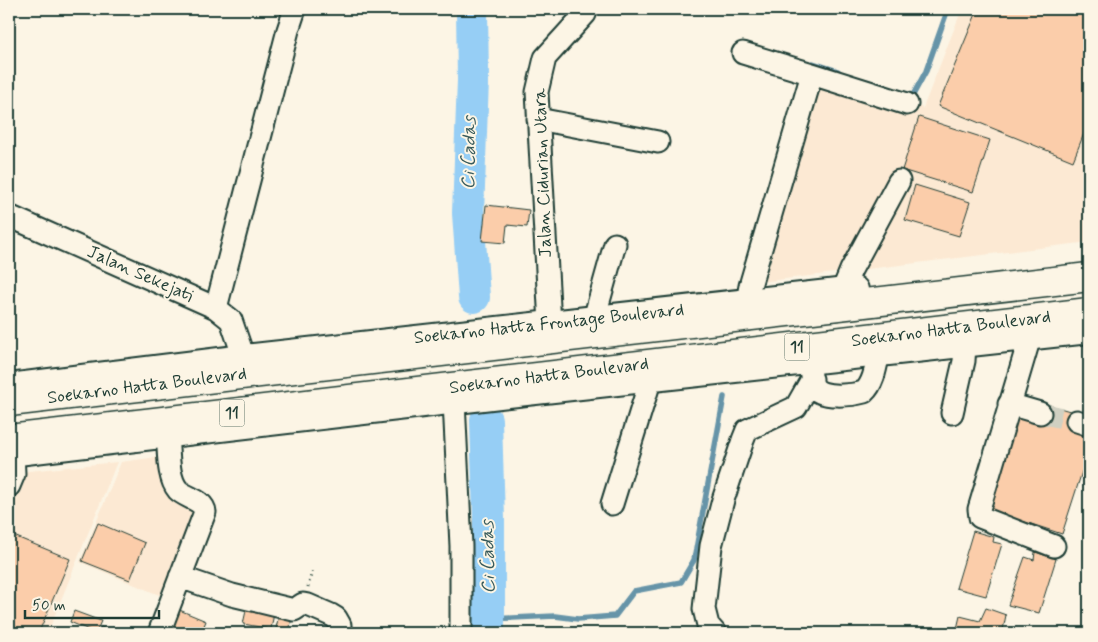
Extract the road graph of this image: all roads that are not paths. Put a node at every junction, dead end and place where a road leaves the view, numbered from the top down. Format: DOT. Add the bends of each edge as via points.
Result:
graph roads {
  1 [pos="295,9"];
  2 [pos="587,9"];
  3 [pos="743,53"];
  4 [pos="812,74"];
  5 [pos="907,104"];
  6 [pos="538,119"];
  7 [pos="658,142"];
  8 [pos="899,181"];
  9 [pos="9,216"];
  10 [pos="615,244"];
  11 [pos="1089,265"];
  12 [pos="1089,277"];
  13 [pos="842,292"];
  14 [pos="747,302"];
  15 [pos="216,308"];
  16 [pos="1089,312"];
  17 [pos="594,319"];
  18 [pos="550,324"];
  19 [pos="1089,330"];
  20 [pos="508,336"];
  21 [pos="1030,337"];
  22 [pos="452,343"];
  23 [pos="965,344"];
  24 [pos="879,352"];
  25 [pos="244,358"];
  26 [pos="810,370"];
  27 [pos="651,378"];
  28 [pos="9,387"];
  29 [pos="506,388"];
  30 [pos="457,396"];
  31 [pos="9,402"];
  32 [pos="1009,404"];
  33 [pos="952,413"];
  34 [pos="1040,413"];
  35 [pos="167,435"];
  36 [pos="10,448"];
  37 [pos="9,486"];
  38 [pos="612,504"];
  39 [pos="1054,546"];
  40 [pos="180,577"];
  41 [pos="159,633"];
  42 [pos="340,633"];
  43 [pos="461,633"];
  44 [pos="715,633"];
  1 -- 15 [label="street"];
  2 -- 6 [label="street, Jalan Cidurian Utara" via="545,58 536,92"];
  3 -- 4 [label="street"];
  4 -- 5 [label="street"];
  4 -- 14 [label="street"];
  6 -- 7 [label="street"];
  6 -- 18 [label="street, Jalan Cidurian Utara"];
  8 -- 13 [label="street"];
  9 -- 15 [label="street, Jalan Sekejati"];
  10 -- 17 [label="street"];
  11 -- 13 [label="main road, Soekarno Hatta Frontage Boulevard"];
  12 -- 20 [label="highway, Soekarno Hatta Boulevard / 11"];
  13 -- 14 [label="main road, Soekarno Hatta Frontage Boulevard"];
  14 -- 17 [label="main road, Soekarno Hatta Frontage Boulevard"];
  15 -- 25 [label="street, Jalan Sekejati" via="231,320"];
  16 -- 29 [label="highway, Soekarno Hatta Boulevard / 11"];
  17 -- 18 [label="main road, Soekarno Hatta Frontage Boulevard"];
  18 -- 20 [label="main road, Soekarno Hatta Frontage Boulevard"];
  19 -- 21 [label="main road"];
  20 -- 22 [label="highway, Soekarno Hatta Boulevard / 11"];
  21 -- 23 [label="main road"];
  21 -- 32 [label="street"];
  22 -- 25 [label="main road, Soekarno Hatta Frontage Boulevard"];
  22 -- 31 [label="highway, Soekarno Hatta Boulevard / 11"];
  23 -- 24 [label="main road"];
  23 -- 33 [label="street"];
  24 -- 26 [label="main road"];
  24 -- 26 [label="street" via="869,388 864,392 827,395 818,392"];
  25 -- 28 [label="main road, Soekarno Hatta Frontage Boulevard"];
  26 -- 27 [label="main road"];
  26 -- 44 [label="street" via="796,407 748,430 743,440 711,546 704,609 708,625"];
  27 -- 29 [label="main road"];
  27 -- 38 [label="street"];
  29 -- 30 [label="highway, Soekarno Hatta Boulevard / 11"];
  30 -- 35 [label="main road"];
  30 -- 36 [label="highway, Soekarno Hatta Boulevard / 11"];
  30 -- 43 [label="street"];
  32 -- 34 [label="street"];
  32 -- 39 [label="street" via="980,502 980,517"];
  35 -- 36 [label="main road"];
  35 -- 40 [label="street" via="175,485 205,509"];
  36 -- 37 [label="street" via="14,474"];
  40 -- 41 [label="street"];
  40 -- 42 [label="street" via="232,595 294,610 303,604 308,605 336,618"];
}
